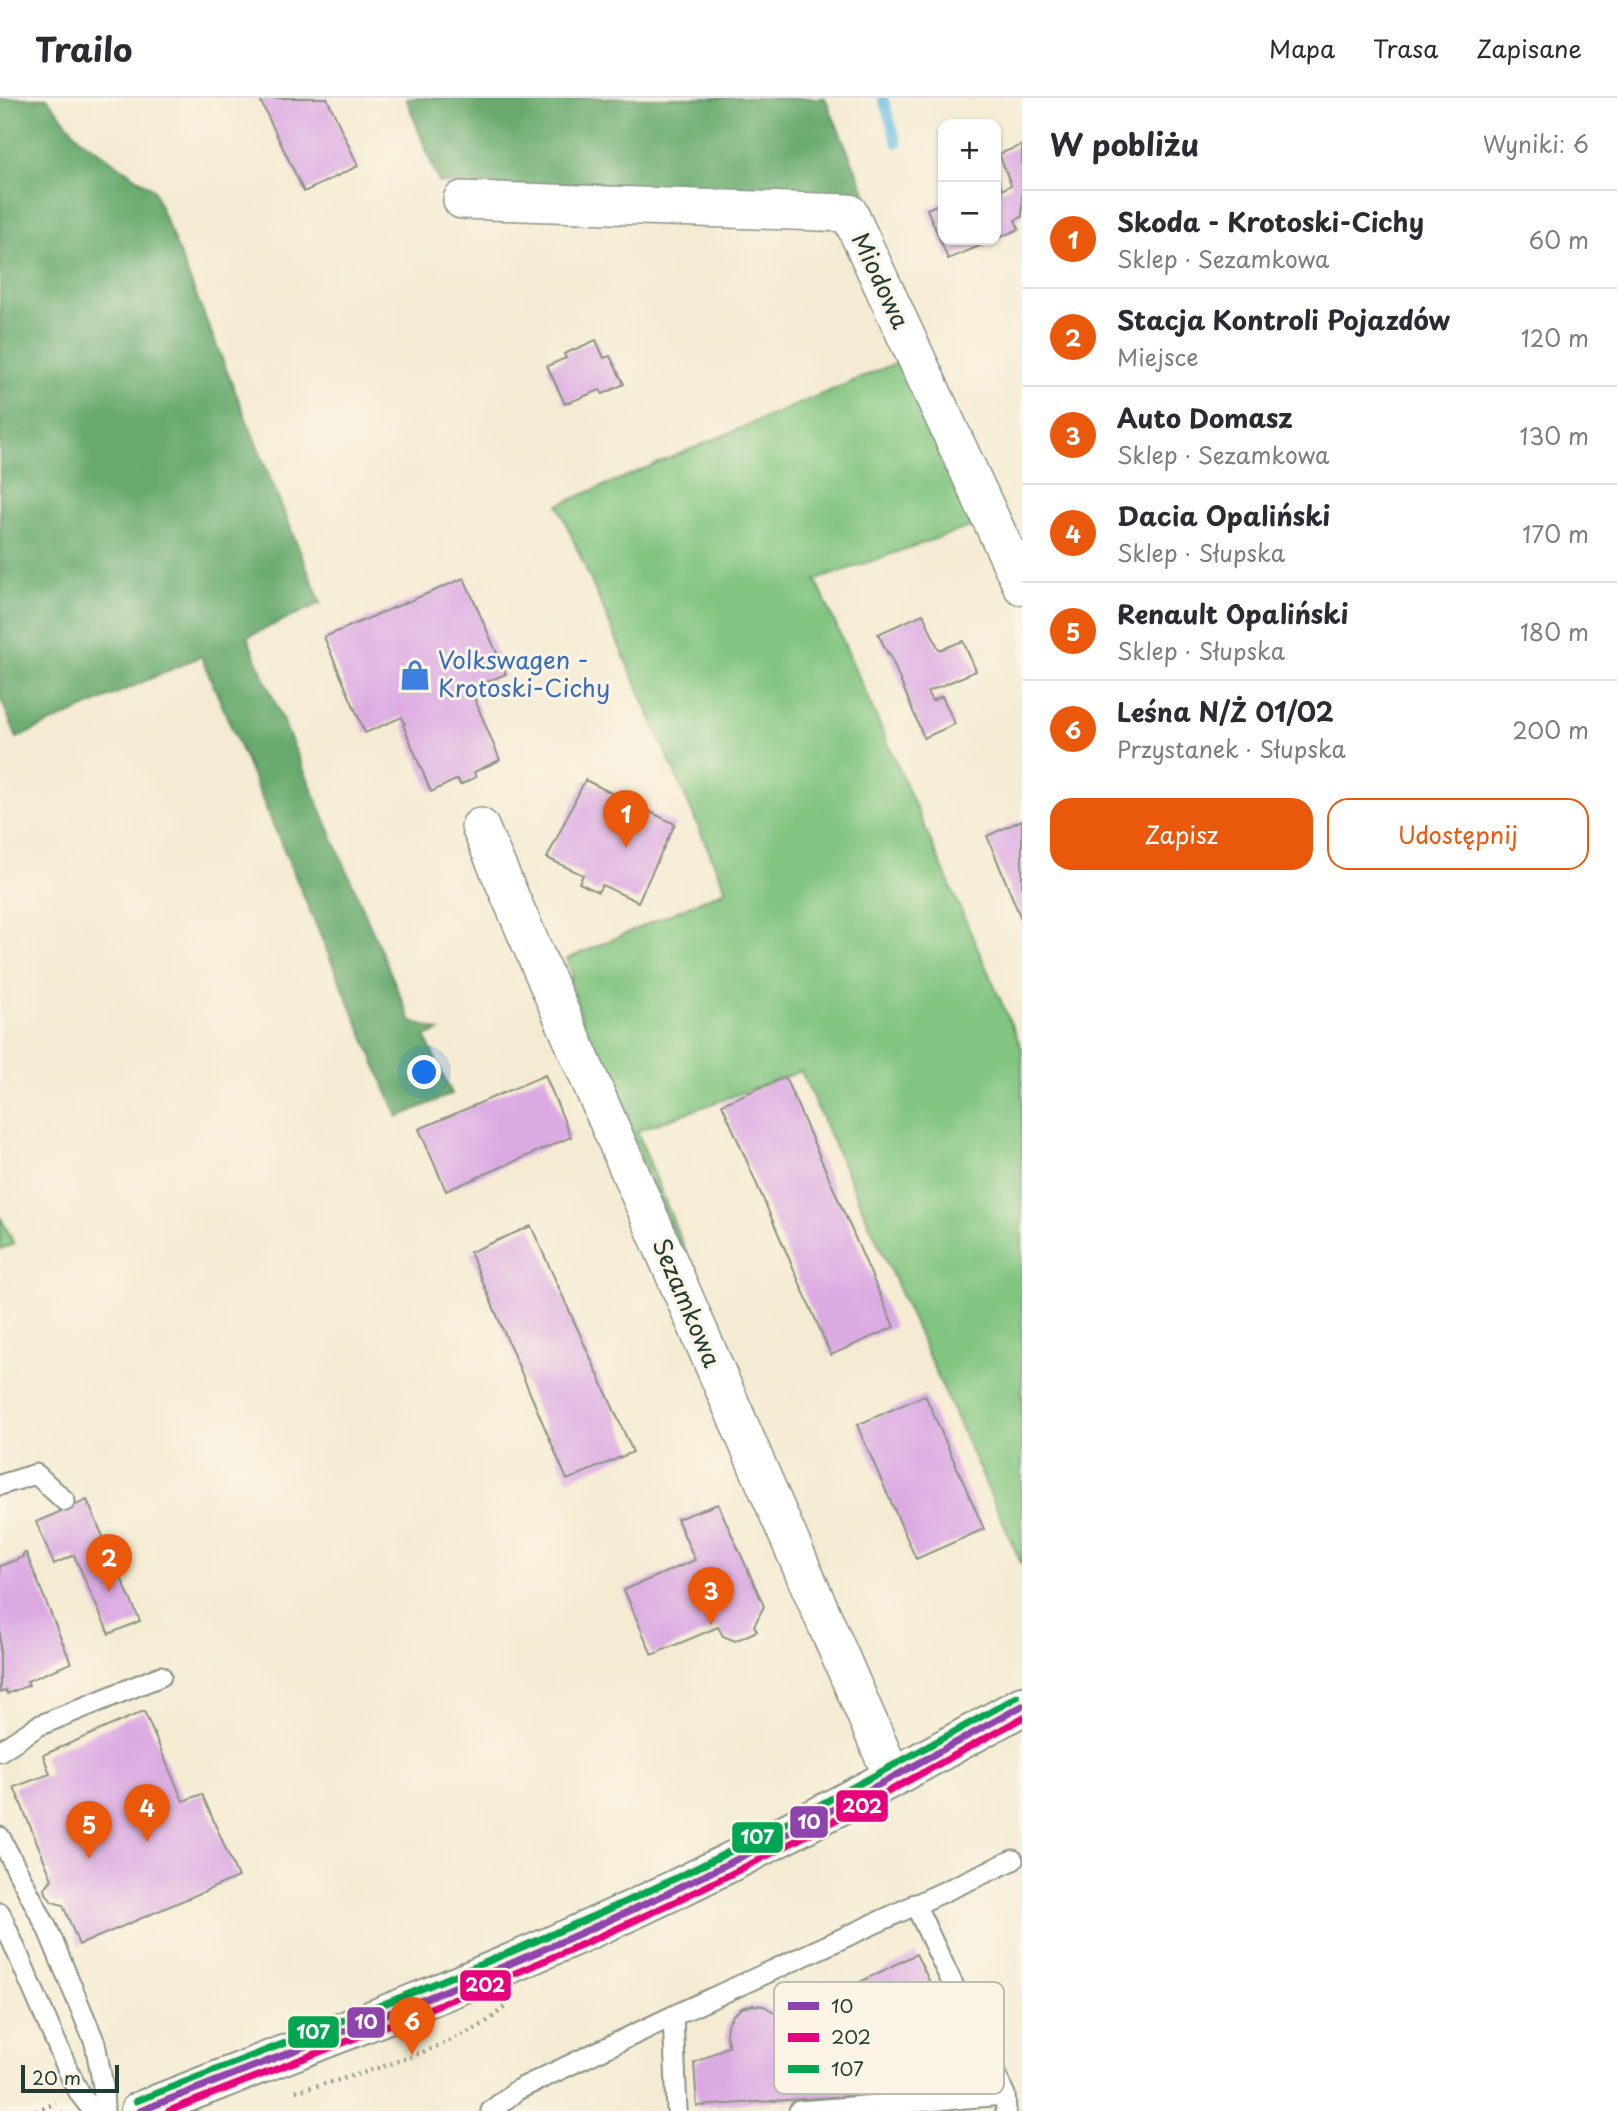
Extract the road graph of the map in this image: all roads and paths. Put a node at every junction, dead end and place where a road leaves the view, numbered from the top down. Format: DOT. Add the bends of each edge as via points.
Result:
graph roads {
  1 [pos="462,200"];
  2 [pos="1022,586"];
  3 [pos="480,827"];
  4 [pos="0,1485"];
  5 [pos="65,1501"];
  6 [pos="161,1676"];
  7 [pos="1022,1706"];
  8 [pos="0,1751"];
  9 [pos="893,1779"];
  10 [pos="0,1836"];
  11 [pos="1013,1860"];
  12 [pos="915,1904"];
  13 [pos="0,1913"];
  14 [pos="951,1982"];
  15 [pos="673,2016"];
  16 [pos="1006,2103"];
  17 [pos="93,2111"];
  18 [pos="104,2111"];
  19 [pos="140,2111"];
  20 [pos="491,2111"];
  21 [pos="677,2111"];
  22 [pos="799,2111"];
  1 -- 2 [label="street, Miodowa" via="849,214"];
  3 -- 9 [label="street, Sezamkowa"];
  4 -- 5 [label="lane" via="36,1474"];
  6 -- 8 [label="lane" via="38,1726"];
  7 -- 9 [label="main road"];
  9 -- 19 [label="main road" via="622,1914 462,1984"];
  10 -- 18 [label="lane" via="48,1930 95,2043"];
  11 -- 12 [label="lane"];
  12 -- 14 [label="lane"];
  12 -- 15 [label="lane"];
  13 -- 17 [label="lane" via="71,2077"];
  15 -- 20 [label="lane" via="517,2090"];
  15 -- 21 [label="lane"];
  16 -- 22 [label="lane"];
}
